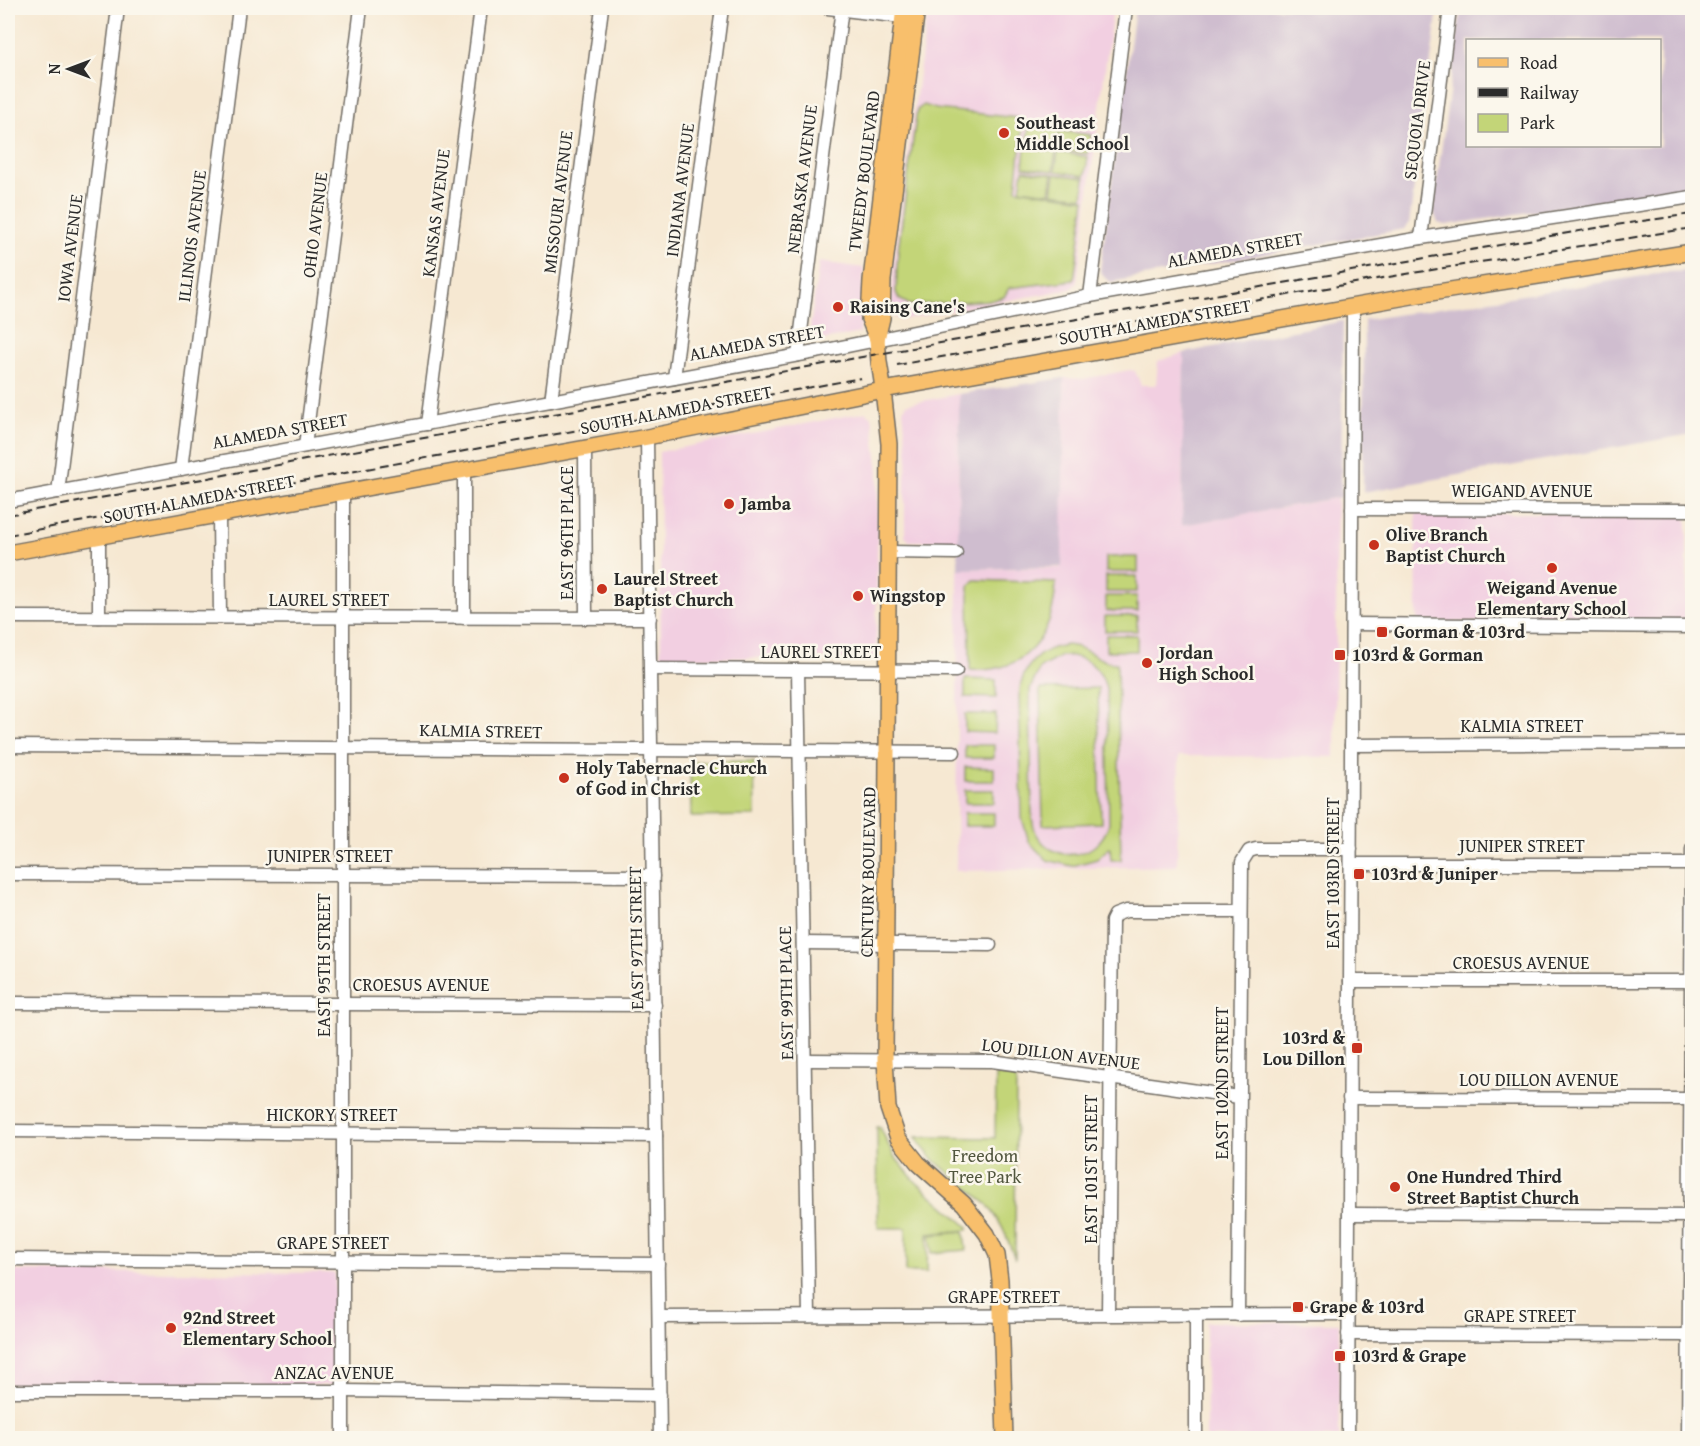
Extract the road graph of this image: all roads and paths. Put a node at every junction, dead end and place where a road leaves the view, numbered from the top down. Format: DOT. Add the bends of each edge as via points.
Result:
graph roads {
  1 [pos="118,8"];
  2 [pos="239,8"];
  3 [pos="360,8"];
  4 [pos="481,8"];
  5 [pos="602,8"];
  6 [pos="722,8"];
  7 [pos="828,8"];
  8 [pos="842,8"];
  9 [pos="1126,8"];
  10 [pos="1450,8"];
  11 [pos="910,13"];
  12 [pos="1692,197"];
  13 [pos="1420,238"];
  14 [pos="1692,252"];
  15 [pos="1090,296"];
  16 [pos="1353,307"];
  17 [pos="877,339"];
  18 [pos="798,355"];
  19 [pos="675,378"];
  20 [pos="882,385"];
  21 [pos="551,401"];
  22 [pos="428,424"];
  23 [pos="647,436"];
  24 [pos="305,446"];
  25 [pos="585,447"];
  26 [pos="181,469"];
  27 [pos="464,470"];
  28 [pos="58,492"];
  29 [pos="343,492"];
  30 [pos="8,501"];
  31 [pos="1352,509"];
  32 [pos="1692,510"];
  33 [pos="219,515"];
  34 [pos="99,538"];
  35 [pos="889,552"];
  36 [pos="8,553"];
  37 [pos="956,553"];
  38 [pos="8,617"];
  39 [pos="99,617"];
  40 [pos="220,618"];
  41 [pos="343,618"];
  42 [pos="464,618"];
  43 [pos="586,618"];
  44 [pos="650,618"];
  45 [pos="1352,624"];
  46 [pos="1692,627"];
  47 [pos="650,669"];
  48 [pos="798,670"];
  49 [pos="890,670"];
  50 [pos="956,671"];
  51 [pos="1692,743"];
  52 [pos="1351,745"];
  53 [pos="8,746"];
  54 [pos="342,748"];
  55 [pos="651,751"];
  56 [pos="800,752"];
  57 [pos="889,752"];
  58 [pos="954,752"];
  59 [pos="1351,849"];
  60 [pos="1692,849"];
  61 [pos="1351,864"];
  62 [pos="1692,864"];
  63 [pos="8,874"];
  64 [pos="341,874"];
  65 [pos="653,876"];
  66 [pos="1240,911"];
  67 [pos="803,943"];
  68 [pos="887,944"];
  69 [pos="990,945"];
  70 [pos="1350,981"];
  71 [pos="1691,981"];
  72 [pos="8,1003"];
  73 [pos="343,1003"];
  74 [pos="655,1005"];
  75 [pos="805,1060"];
  76 [pos="885,1060"];
  77 [pos="1109,1078"];
  78 [pos="1239,1098"];
  79 [pos="1350,1098"];
  80 [pos="1691,1099"];
  81 [pos="8,1131"];
  82 [pos="342,1133"];
  83 [pos="656,1136"];
  84 [pos="1349,1214"];
  85 [pos="1691,1216"];
  86 [pos="8,1259"];
  87 [pos="342,1261"];
  88 [pos="658,1264"];
  89 [pos="1348,1314"];
  90 [pos="1108,1315"];
  91 [pos="1196,1315"];
  92 [pos="1239,1315"];
  93 [pos="809,1316"];
  94 [pos="1002,1316"];
  95 [pos="659,1317"];
  96 [pos="1348,1334"];
  97 [pos="1691,1335"];
  98 [pos="8,1391"];
  99 [pos="342,1391"];
  100 [pos="660,1395"];
  101 [pos="343,1438"];
  102 [pos="660,1438"];
  103 [pos="1005,1438"];
  104 [pos="1197,1438"];
  105 [pos="1348,1438"];
  106 [pos="1688,1438"];
  1 -- 28 [label="street, IOWA AVENUE"];
  2 -- 26 [label="street, ILLINOIS AVENUE"];
  3 -- 24 [label="street, OHIO AVENUE"];
  4 -- 22 [label="street, KANSAS AVENUE"];
  5 -- 21 [label="street, MISSOURI AVENUE"];
  6 -- 19 [label="street, INDIANA AVENUE"];
  7 -- 8 [label="street"];
  8 -- 11 [label="street"];
  8 -- 18 [label="street, NEBRASKA AVENUE"];
  9 -- 15 [label="street"];
  10 -- 13 [label="street, SEQUOIA DRIVE"];
  11 -- 17 [label="main road, TWEEDY BOULEVARD"];
  12 -- 13 [label="street, ALAMEDA STREET"];
  13 -- 15 [label="street, ALAMEDA STREET"];
  14 -- 16 [label="main road"];
  15 -- 17 [label="street, ALAMEDA STREET"];
  16 -- 20 [label="main road, SOUTH ALAMEDA STREET"];
  16 -- 31 [label="street, EAST 103RD STREET"];
  17 -- 18 [label="street, ALAMEDA STREET"];
  17 -- 20 [label="main road, TWEEDY BOULEVARD, bridge"];
  18 -- 19 [label="street, ALAMEDA STREET"];
  19 -- 21 [label="street, ALAMEDA STREET"];
  20 -- 23 [label="main road, SOUTH ALAMEDA STREET"];
  20 -- 35 [label="main road, CENTURY BOULEVARD" via="889,444"];
  21 -- 22 [label="street, ALAMEDA STREET"];
  22 -- 24 [label="street, ALAMEDA STREET"];
  23 -- 25 [label="main road, SOUTH ALAMEDA STREET"];
  23 -- 44 [label="street, EAST 97TH STREET"];
  24 -- 26 [label="street, ALAMEDA STREET"];
  25 -- 27 [label="main road, SOUTH ALAMEDA STREET"];
  25 -- 43 [label="street, EAST 96TH PLACE"];
  26 -- 28 [label="street, ALAMEDA STREET"];
  27 -- 29 [label="main road, SOUTH ALAMEDA STREET"];
  27 -- 42 [label="street"];
  28 -- 30 [label="street, ALAMEDA STREET"];
  29 -- 33 [label="main road, SOUTH ALAMEDA STREET"];
  29 -- 41 [label="street, EAST 95TH STREET"];
  31 -- 32 [label="street, WEIGAND AVENUE"];
  31 -- 45 [label="street, EAST 103RD STREET"];
  33 -- 34 [label="main road, SOUTH ALAMEDA STREET"];
  33 -- 40 [label="street"];
  34 -- 36 [label="main road, SOUTH ALAMEDA STREET"];
  34 -- 39 [label="street"];
  35 -- 37 [label="street"];
  35 -- 49 [label="main road, CENTURY BOULEVARD"];
  38 -- 39 [label="street, LAUREL STREET"];
  39 -- 40 [label="street, LAUREL STREET"];
  40 -- 41 [label="street, LAUREL STREET"];
  41 -- 42 [label="street, LAUREL STREET"];
  41 -- 54 [label="street, EAST 95TH STREET"];
  42 -- 43 [label="street, LAUREL STREET"];
  43 -- 44 [label="street, LAUREL STREET"];
  44 -- 47 [label="street, EAST 97TH STREET"];
  45 -- 46 [label="street"];
  45 -- 52 [label="street, EAST 103RD STREET"];
  47 -- 48 [label="street, LAUREL STREET"];
  47 -- 55 [label="street, EAST 97TH STREET"];
  48 -- 49 [label="street, LAUREL STREET"];
  48 -- 56 [label="street, EAST 99TH PLACE"];
  49 -- 50 [label="street, LAUREL STREET"];
  49 -- 57 [label="main road, CENTURY BOULEVARD"];
  51 -- 52 [label="street, KALMIA STREET"];
  52 -- 59 [label="street, EAST 103RD STREET"];
  53 -- 54 [label="street, KALMIA STREET"];
  54 -- 55 [label="street, KALMIA STREET"];
  54 -- 64 [label="street, EAST 95TH STREET"];
  55 -- 56 [label="street, KALMIA STREET"];
  55 -- 65 [label="street, EAST 97TH STREET"];
  56 -- 57 [label="street, KALMIA STREET"];
  56 -- 67 [label="street, EAST 99TH PLACE"];
  57 -- 58 [label="street, KALMIA STREET"];
  57 -- 68 [label="main road, CENTURY BOULEVARD"];
  59 -- 61 [label="street, EAST 103RD STREET"];
  59 -- 66 [label="street, EAST 102ND STREET" via="1256,849 1247,854 1240,872"];
  60 -- 62 [label="street"];
  61 -- 62 [label="street, JUNIPER STREET"];
  61 -- 70 [label="street, EAST 103RD STREET"];
  62 -- 71 [label="street"];
  63 -- 64 [label="street, JUNIPER STREET"];
  64 -- 65 [label="street, JUNIPER STREET"];
  64 -- 73 [label="street, EAST 95TH STREET"];
  65 -- 74 [label="street, EAST 97TH STREET"];
  66 -- 77 [label="street, EAST 101ST STREET" via="1126,911 1115,915 1110,929"];
  66 -- 78 [label="street, EAST 102ND STREET"];
  67 -- 68 [label="street"];
  67 -- 75 [label="street, EAST 99TH PLACE"];
  68 -- 69 [label="street"];
  68 -- 76 [label="main road, CENTURY BOULEVARD"];
  70 -- 71 [label="street, CROESUS AVENUE"];
  70 -- 79 [label="street, EAST 103RD STREET"];
  71 -- 80 [label="street"];
  72 -- 73 [label="street, CROESUS AVENUE"];
  73 -- 74 [label="street, CROESUS AVENUE"];
  73 -- 82 [label="street, EAST 95TH STREET"];
  74 -- 83 [label="street, EAST 97TH STREET"];
  75 -- 76 [label="street, LOU DILLON AVENUE"];
  75 -- 93 [label="street, EAST 99TH PLACE"];
  76 -- 77 [label="street, LOU DILLON AVENUE" via="992,1061"];
  76 -- 94 [label="main road, CENTURY BOULEVARD" via="888,1108 898,1138 918,1163 964,1204 993,1244"];
  77 -- 78 [label="street, LOU DILLON AVENUE"];
  77 -- 90 [label="street, EAST 101ST STREET"];
  78 -- 92 [label="street, EAST 102ND STREET"];
  79 -- 80 [label="street, LOU DILLON AVENUE"];
  79 -- 84 [label="street, EAST 103RD STREET"];
  80 -- 85 [label="street"];
  81 -- 82 [label="street, HICKORY STREET"];
  82 -- 83 [label="street, HICKORY STREET"];
  82 -- 87 [label="street, EAST 95TH STREET"];
  83 -- 88 [label="street, EAST 97TH STREET"];
  84 -- 85 [label="street"];
  84 -- 89 [label="street, EAST 103RD STREET"];
  85 -- 97 [label="street"];
  86 -- 87 [label="street, GRAPE STREET"];
  87 -- 88 [label="street, GRAPE STREET"];
  87 -- 99 [label="street, EAST 95TH STREET"];
  88 -- 95 [label="street, EAST 97TH STREET"];
  89 -- 92 [label="street, GRAPE STREET"];
  89 -- 96 [label="street, EAST 103RD STREET"];
  90 -- 91 [label="street, GRAPE STREET"];
  90 -- 94 [label="street, GRAPE STREET"];
  91 -- 92 [label="street, GRAPE STREET"];
  91 -- 104 [label="street"];
  93 -- 94 [label="street, GRAPE STREET"];
  93 -- 95 [label="street, GRAPE STREET"];
  94 -- 103 [label="main road, CENTURY BOULEVARD"];
  95 -- 100 [label="street, EAST 97TH STREET"];
  96 -- 97 [label="street, GRAPE STREET"];
  96 -- 105 [label="street, EAST 103RD STREET"];
  97 -- 106 [label="street"];
  98 -- 99 [label="street, ANZAC AVENUE"];
  99 -- 100 [label="street, ANZAC AVENUE"];
  99 -- 101 [label="street, EAST 95TH STREET"];
  100 -- 102 [label="street, EAST 97TH STREET"];
}
